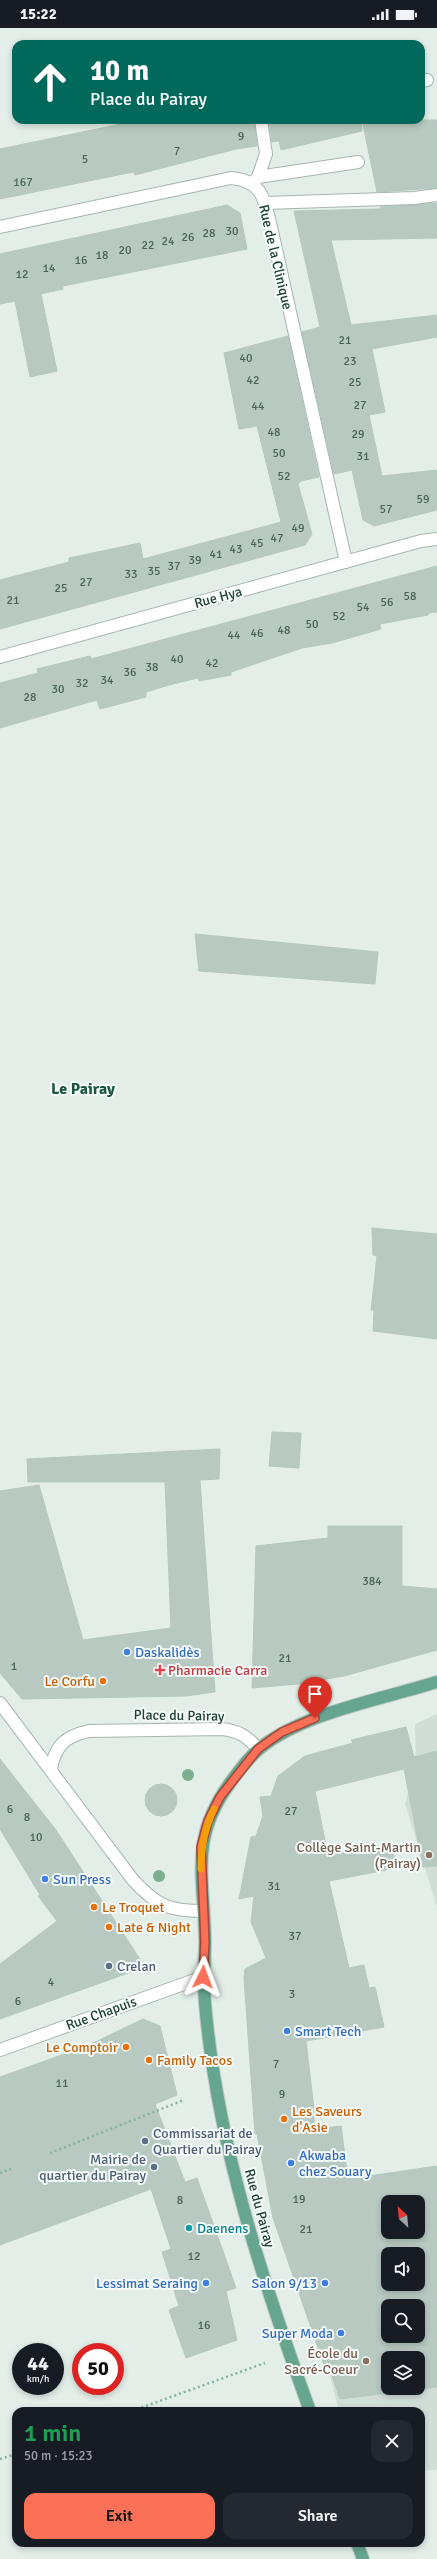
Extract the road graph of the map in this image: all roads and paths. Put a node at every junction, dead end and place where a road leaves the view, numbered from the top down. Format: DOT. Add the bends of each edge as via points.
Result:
graph roads {
  1 [pos="261,124"];
  2 [pos="358,162"];
  3 [pos="255,180"];
  4 [pos="436,195"];
  5 [pos="265,203"];
  6 [pos="0,227"];
  7 [pos="437,539"];
  8 [pos="346,562"];
  9 [pos="0,657"];
  10 [pos="437,1682"];
  11 [pos="0,1704"];
  12 [pos="258,1749"];
  13 [pos="51,1769"];
  14 [pos="203,1911"];
  15 [pos="203,1977"];
  16 [pos="0,2050"];
  17 [pos="184,2100"];
  18 [pos="50,2153"];
  19 [pos="11,2169"];
  20 [pos="0,2173"];
  21 [pos="265,2363"];
  22 [pos="143,2407"];
  23 [pos="309,2407"];
  24 [pos="12,2455"];
  25 [pos="0,2459"];
  26 [pos="358,2547"];
  27 [pos="363,2559"];
  1 -- 3 [label="street" via="266,154"];
  2 -- 3 [label="street"];
  3 -- 5 [label="street, Rue de la Clinique"];
  3 -- 6 [label="street" via="231,178"];
  4 -- 5 [label="street"];
  5 -- 8 [label="street, Rue de la Clinique"];
  7 -- 8 [label="street, Rue Hya"];
  8 -- 9 [label="street, Rue Hya"];
  10 -- 12 [label="main road" via="315,1718 282,1732"];
  11 -- 13 [label="street"];
  12 -- 13 [label="street, Place du Pairay" via="249,1738 238,1731 222,1729 89,1731 73,1735 61,1743 53,1755"];
  12 -- 14 [label="main road" via="220,1797 208,1821 201,1847"];
  13 -- 14 [label="street" via="146,1894 161,1905 180,1911"];
  14 -- 15 [label="main road, Rue du Pairay"];
  15 -- 16 [label="street, Rue Chapuis"];
  15 -- 23 [label="main road, Rue du Pairay" via="212,2066 238,2193"];
  17 -- 18 [label="path"];
  19 -- 20 [label="path"];
  21 -- 22 [label="path"];
  24 -- 25 [label="path"];
  26 -- 27 [label="main road"];
}
